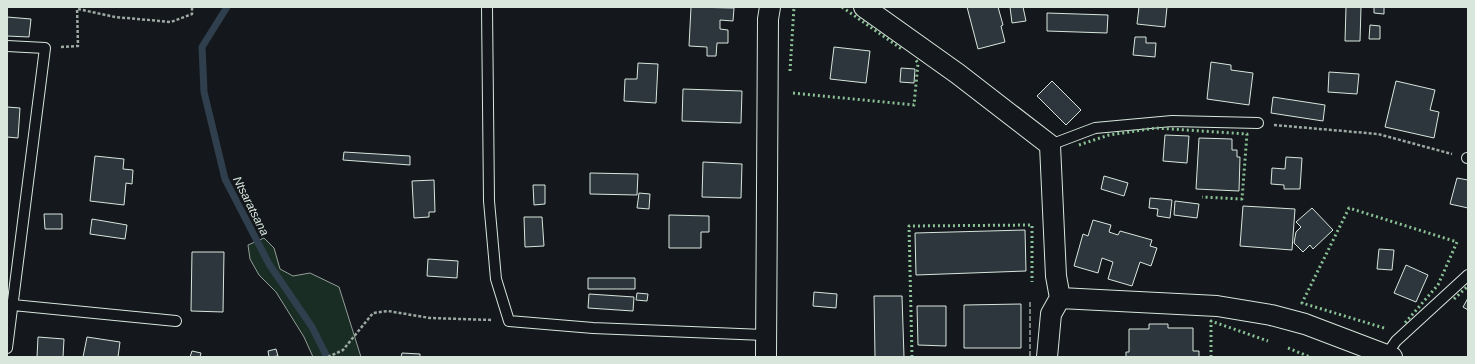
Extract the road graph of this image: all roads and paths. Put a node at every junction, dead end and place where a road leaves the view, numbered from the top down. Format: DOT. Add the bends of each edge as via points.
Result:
graph roads {
  1 [pos="192,7"];
  2 [pos="487,7"];
  3 [pos="770,7"];
  4 [pos="864,7"];
  5 [pos="77,8"];
  6 [pos="7,46"];
  7 [pos="45,48"];
  8 [pos="1258,123"];
  9 [pos="1050,145"];
  10 [pos="1468,158"];
  11 [pos="1468,275"];
  12 [pos="1060,298"];
  13 [pos="13,305"];
  14 [pos="176,321"];
  15 [pos="509,321"];
  16 [pos="766,335"];
  17 [pos="7,348"];
  18 [pos="1390,355"];
  19 [pos="328,357"];
  20 [pos="766,357"];
  21 [pos="1047,357"];
  1 -- 5 [label="path" via="192,14 171,22 115,17"];
  2 -- 15 [label="lane" via="489,201 496,279"];
  3 -- 16 [label="street"];
  4 -- 9 [label="street" via="958,74"];
  5 -- 7 [label="path" via="78,46"];
  6 -- 7 [label="lane"];
  7 -- 13 [label="lane"];
  8 -- 9 [label="lane" via="1172,121 1095,128"];
  8 -- 10 [label="path" via="1378,134"];
  9 -- 12 [label="street" via="1056,276"];
  11 -- 18 [label="lane" via="1396,341"];
  12 -- 18 [label="street" via="1217,306 1271,315 1305,324"];
  12 -- 21 [label="street" via="1051,314"];
  13 -- 14 [label="lane"];
  13 -- 17 [label="lane"];
  15 -- 16 [label="lane" via="594,328"];
  15 -- 19 [label="path" via="430,318 388,311 373,313 344,350"];
  16 -- 20 [label="street"];
}
